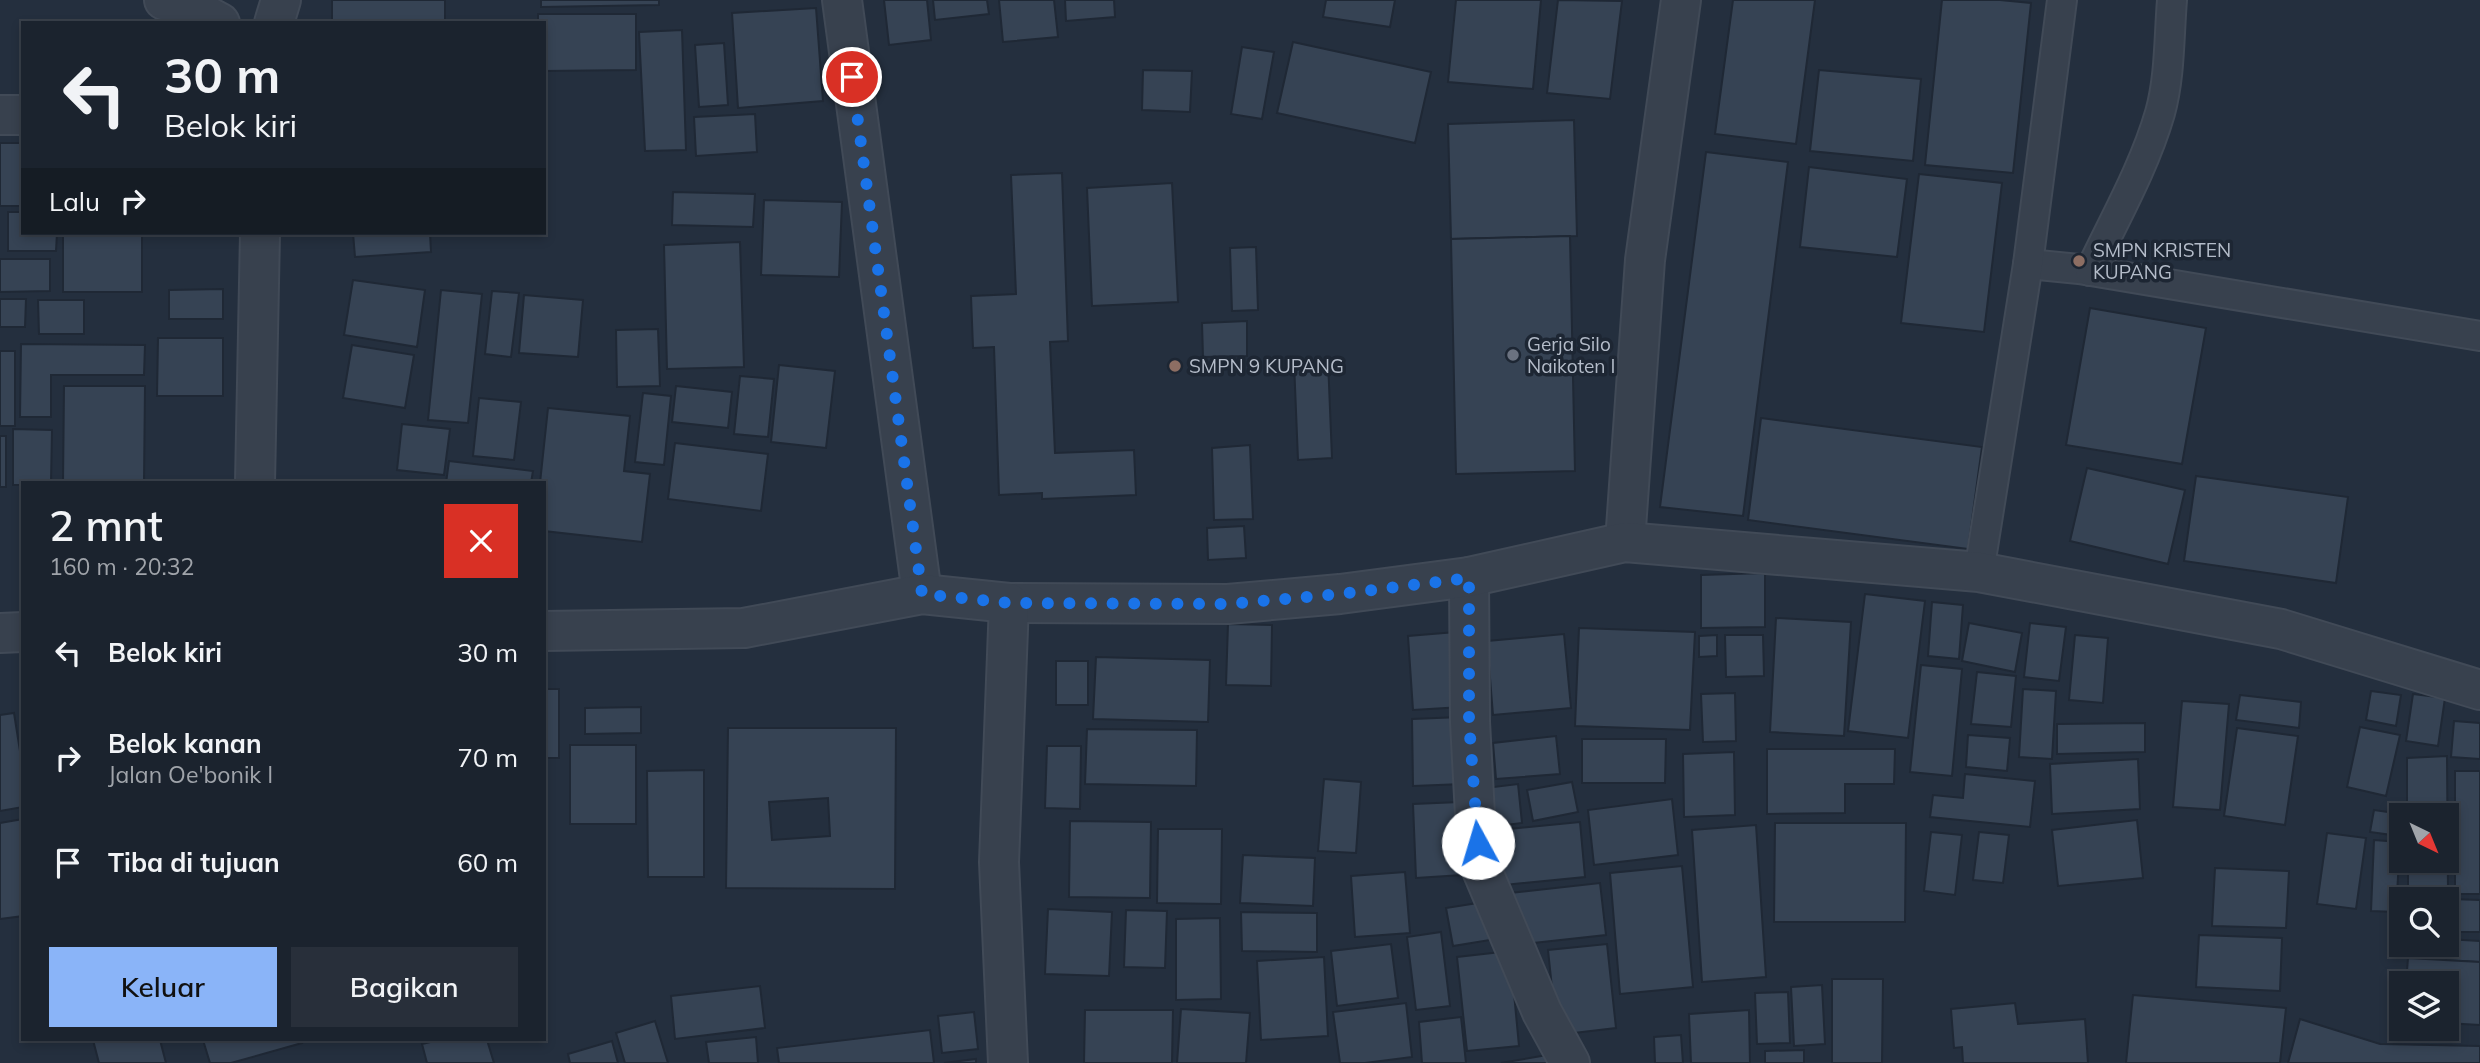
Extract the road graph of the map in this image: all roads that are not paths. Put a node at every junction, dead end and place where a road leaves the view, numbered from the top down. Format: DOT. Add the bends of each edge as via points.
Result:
graph roads {
  1 [pos="164,0"];
  2 [pos="281,0"];
  3 [pos="842,0"];
  4 [pos="1681,0"];
  5 [pos="2062,0"];
  6 [pos="2172,0"];
  7 [pos="216,21"];
  8 [pos="275,21"];
  9 [pos="21,115"];
  10 [pos="0,116"];
  11 [pos="260,235"];
  12 [pos="2028,264"];
  13 [pos="2090,271"];
  14 [pos="2480,336"];
  15 [pos="255,481"];
  16 [pos="1625,542"];
  17 [pos="1979,572"];
  18 [pos="1469,578"];
  19 [pos="922,594"];
  20 [pos="1009,603"];
  21 [pos="546,631"];
  22 [pos="21,632"];
  23 [pos="0,633"];
  24 [pos="2480,690"];
  25 [pos="1008,1063"];
  26 [pos="1570,1063"];
  1 -- 7 [label="street" via="191,7"];
  2 -- 8 [label="street"];
  3 -- 19 [label="street"];
  4 -- 16 [label="street" via="1645,260"];
  5 -- 12 [label="lane"];
  6 -- 13 [label="lane" via="2161,110 2147,153"];
  9 -- 10 [label="street"];
  11 -- 15 [label="street"];
  12 -- 13 [label="lane"];
  12 -- 17 [label="lane"];
  13 -- 14 [label="lane"];
  16 -- 17 [label="street"];
  16 -- 18 [label="street"];
  17 -- 24 [label="street" via="2281,629"];
  18 -- 20 [label="street" via="1228,604"];
  18 -- 26 [label="street" via="1469,722 1482,870 1542,1012"];
  19 -- 20 [label="street"];
  19 -- 21 [label="street" via="744,628"];
  20 -- 25 [label="street" via="999,862"];
  22 -- 23 [label="street"];
}
